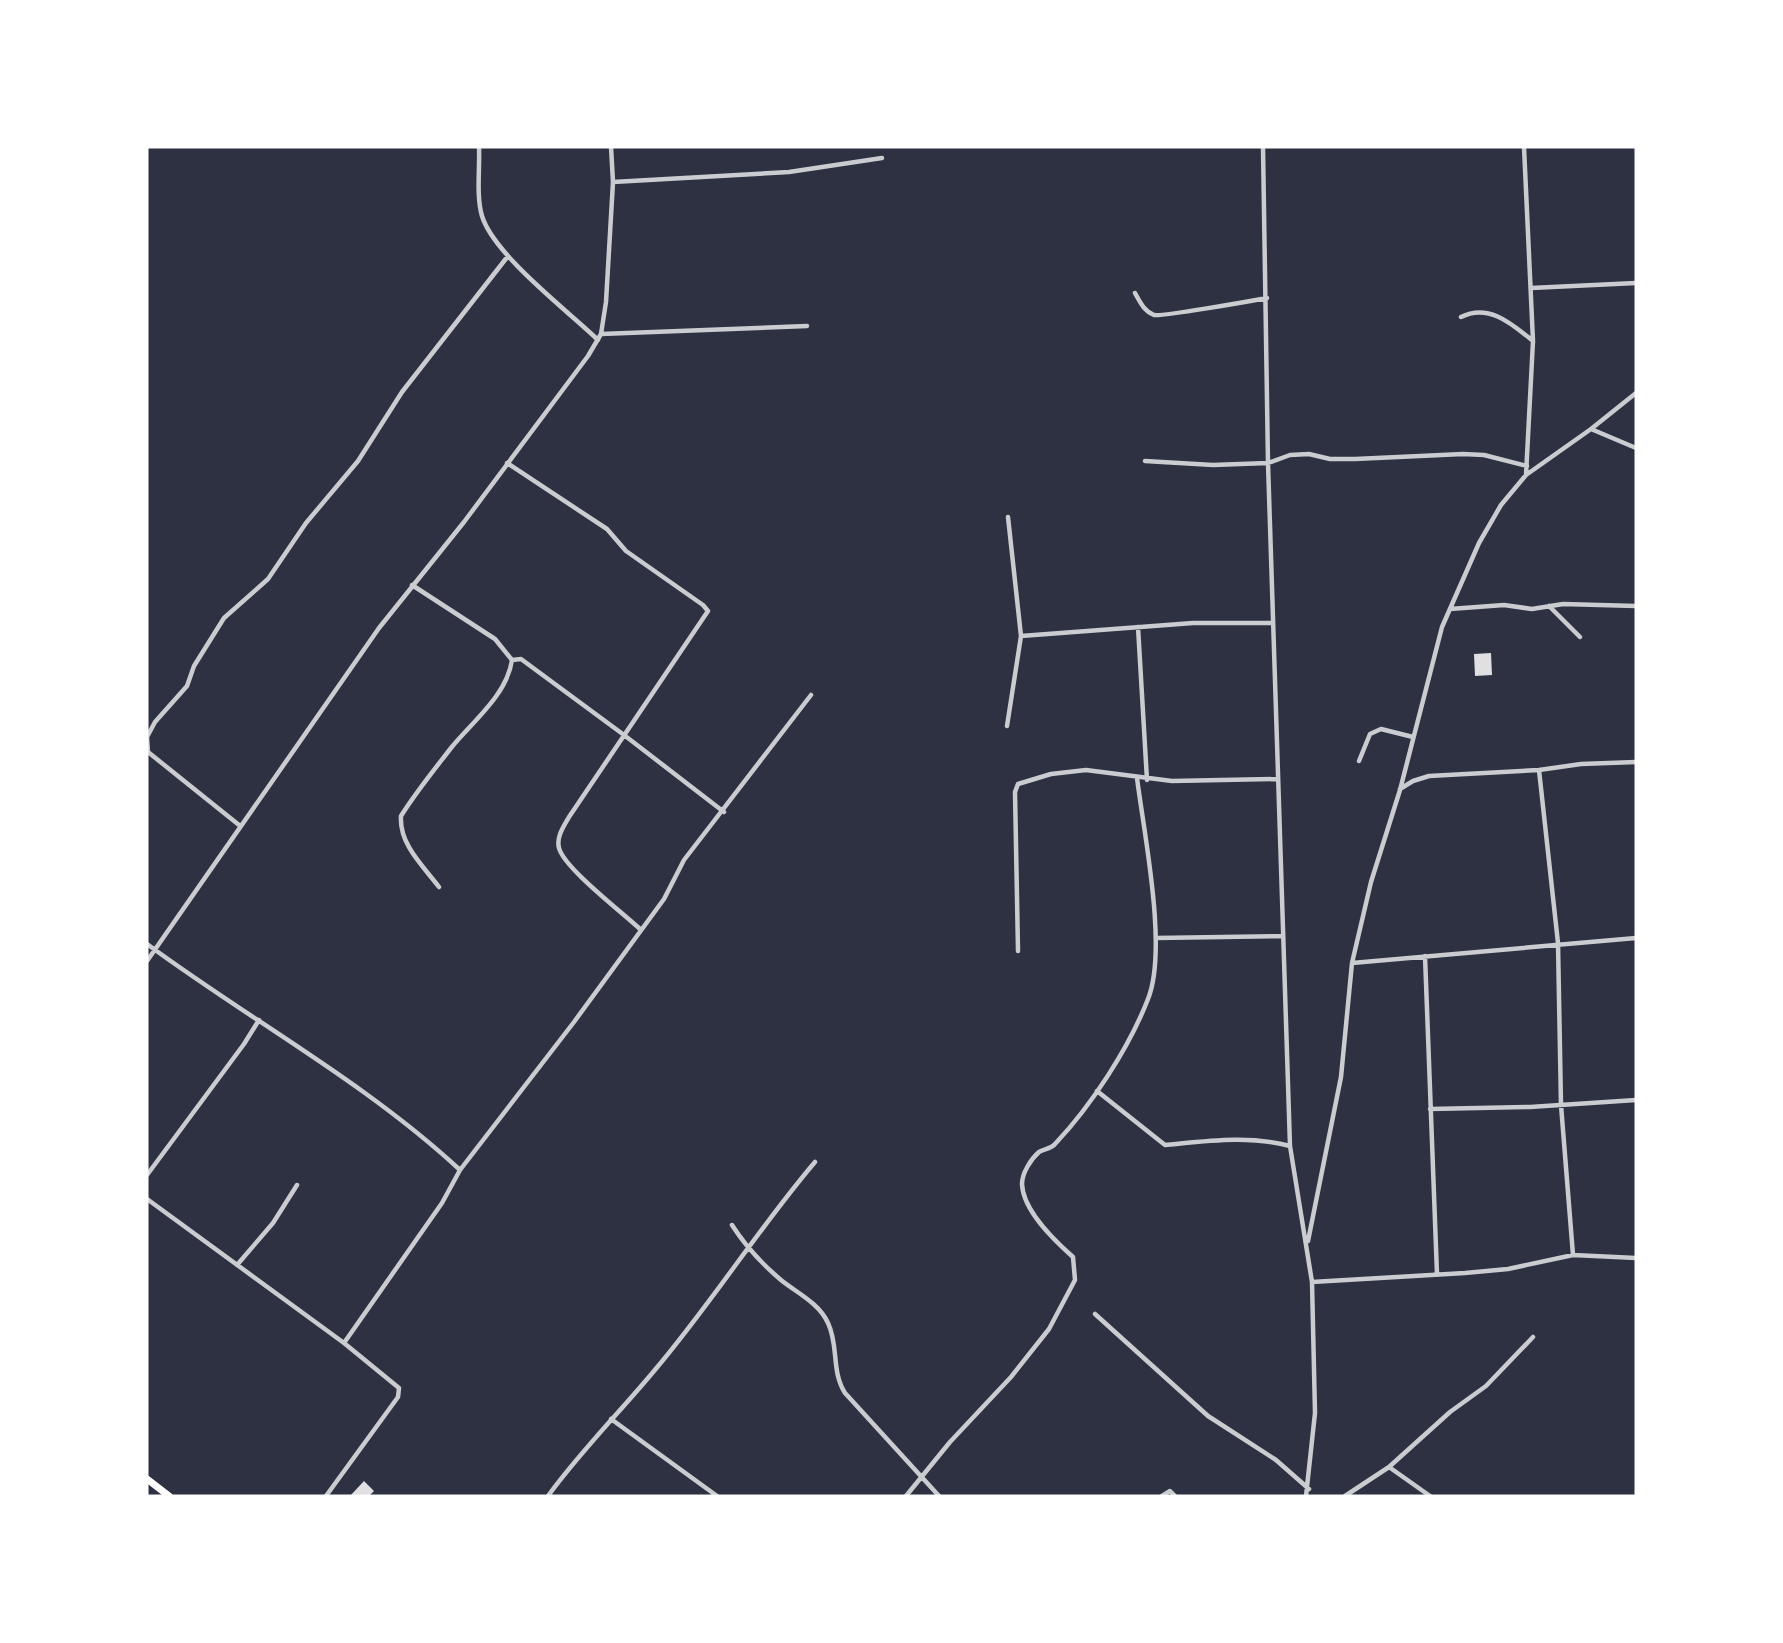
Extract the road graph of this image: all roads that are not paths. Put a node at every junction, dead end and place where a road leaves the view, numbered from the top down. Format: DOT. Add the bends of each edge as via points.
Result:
graph roads {
  1 [pos="479,147"];
  2 [pos="611,147"];
  3 [pos="1263,147"];
  4 [pos="1524,147"];
  5 [pos="882,158"];
  6 [pos="613,182"];
  7 [pos="508,256"];
  8 [pos="1636,283"];
  9 [pos="1531,288"];
  10 [pos="1135,293"];
  11 [pos="1267,298"];
  12 [pos="1461,317"];
  13 [pos="807,326"];
  14 [pos="602,334"];
  15 [pos="598,340"];
  16 [pos="1533,341"];
  17 [pos="1636,393"];
  18 [pos="1591,429"];
  19 [pos="1636,448"];
  20 [pos="1145,460"];
  21 [pos="1268,463"];
  22 [pos="507,464"];
  23 [pos="1527,466"];
  24 [pos="1526,475"];
  25 [pos="1008,517"];
  26 [pos="412,585"];
  27 [pos="1550,606"];
  28 [pos="1636,606"];
  29 [pos="1450,609"];
  30 [pos="1272,623"];
  31 [pos="1138,627"];
  32 [pos="1021,636"];
  33 [pos="1580,637"];
  34 [pos="512,660"];
  35 [pos="811,695"];
  36 [pos="1007,726"];
  37 [pos="624,735"];
  38 [pos="1413,737"];
  39 [pos="148,751"];
  40 [pos="1359,761"];
  41 [pos="1636,762"];
  42 [pos="1539,771"];
  43 [pos="1137,778"];
  44 [pos="1278,779"];
  45 [pos="1147,780"];
  46 [pos="1400,789"];
  47 [pos="723,812"];
  48 [pos="239,825"];
  49 [pos="439,887"];
  50 [pos="641,930"];
  51 [pos="1283,936"];
  52 [pos="1156,938"];
  53 [pos="1636,938"];
  54 [pos="1558,943"];
  55 [pos="147,944"];
  56 [pos="155,949"];
  57 [pos="1018,951"];
  58 [pos="1425,956"];
  59 [pos="147,961"];
  60 [pos="1352,963"];
  61 [pos="259,1020"];
  62 [pos="1097,1091"];
  63 [pos="1636,1100"];
  64 [pos="1561,1105"];
  65 [pos="1430,1109"];
  66 [pos="1290,1146"];
  67 [pos="815,1162"];
  68 [pos="460,1170"];
  69 [pos="147,1175"];
  70 [pos="297,1185"];
  71 [pos="147,1199"];
  72 [pos="732,1225"];
  73 [pos="1307,1244"];
  74 [pos="749,1250"];
  75 [pos="1573,1255"];
  76 [pos="1636,1258"];
  77 [pos="237,1265"];
  78 [pos="1437,1274"];
  79 [pos="1312,1282"];
  80 [pos="1095,1314"];
  81 [pos="1533,1337"];
  82 [pos="344,1343"];
  83 [pos="610,1419"];
  84 [pos="1389,1467"];
  85 [pos="920,1478"];
  86 [pos="147,1479"];
  87 [pos="1309,1489"];
  88 [pos="169,1496"];
  89 [pos="326,1496"];
  90 [pos="548,1496"];
  91 [pos="717,1496"];
  92 [pos="906,1496"];
  93 [pos="939,1496"];
  94 [pos="1162,1496"];
  95 [pos="1175,1496"];
  96 [pos="1306,1496"];
  97 [pos="1345,1496"];
  98 [pos="1430,1496"];
  1 -- 7 [label="street" via="482,216"];
  2 -- 6 [label="street"];
  3 -- 11 [label="street"];
  4 -- 9 [label="street"];
  5 -- 6 [label="street" via="789,172"];
  6 -- 14 [label="street"];
  7 -- 15 [label="street"];
  7 -- 39 [label="street" via="402,392 358,461 306,523 267,579 224,618 194,666 187,686 155,722 147,737"];
  8 -- 9 [label="street"];
  9 -- 16 [label="street"];
  10 -- 11 [label="street" via="1143,307 1154,315 1164,316"];
  11 -- 21 [label="street"];
  12 -- 16 [label="street" via="1476,312 1496,315"];
  13 -- 14 [label="street"];
  14 -- 15 [label="street"];
  15 -- 22 [label="street"];
  16 -- 23 [label="street"];
  17 -- 18 [label="street"];
  18 -- 19 [label="street"];
  18 -- 24 [label="street"];
  20 -- 21 [label="street" via="1213,465"];
  21 -- 23 [label="street" via="1290,455 1309,454 1330,459 1463,454"];
  21 -- 30 [label="street"];
  22 -- 26 [label="street" via="439,556"];
  22 -- 37 [label="street" via="607,529 626,551 708,611"];
  23 -- 24 [label="street"];
  24 -- 29 [label="street" via="1501,505 1479,543"];
  25 -- 32 [label="street"];
  26 -- 34 [label="street" via="495,639"];
  26 -- 48 [label="street"];
  27 -- 28 [label="street"];
  27 -- 29 [label="street"];
  27 -- 33 [label="street"];
  29 -- 38 [label="street"];
  30 -- 31 [label="street"];
  30 -- 44 [label="street"];
  31 -- 32 [label="street"];
  31 -- 45 [label="street"];
  32 -- 36 [label="street"];
  34 -- 37 [label="street" via="521,659"];
  34 -- 49 [label="street" via="502,687 401,816 400,830 405,840"];
  35 -- 47 [label="street"];
  37 -- 47 [label="street"];
  37 -- 50 [label="street" via="569,817 559,837 559,848 570,866"];
  38 -- 40 [label="street" via="1381,729 1370,734"];
  38 -- 46 [label="street"];
  39 -- 48 [label="street"];
  41 -- 42 [label="street" via="1581,764"];
  42 -- 46 [label="street" via="1429,776"];
  42 -- 54 [label="street"];
  43 -- 45 [label="street"];
  43 -- 52 [label="street"];
  43 -- 57 [label="street" via="1086,770 1018,784"];
  44 -- 45 [label="street"];
  44 -- 51 [label="street"];
  46 -- 60 [label="street" via="1371,882"];
  47 -- 50 [label="street" via="684,860 664,899"];
  48 -- 56 [label="street"];
  50 -- 68 [label="street"];
  51 -- 52 [label="street"];
  51 -- 66 [label="street"];
  52 -- 62 [label="street" via="1149,997"];
  53 -- 54 [label="street"];
  54 -- 58 [label="street"];
  54 -- 64 [label="street"];
  55 -- 56 [label="street"];
  56 -- 59 [label="street"];
  56 -- 61 [label="street" via="202,985"];
  58 -- 60 [label="street"];
  58 -- 65 [label="street"];
  60 -- 73 [label="street" via="1341,1077"];
  61 -- 68 [label="street" via="364,1094"];
  61 -- 69 [label="street"];
  62 -- 66 [label="street" via="1165,1145 1229,1139"];
  62 -- 85 [label="street" via="1053,1146 1039,1152 1028,1166 1022,1185 1047,1235 1073,1257 1075,1280 1049,1329"];
  63 -- 64 [label="street"];
  64 -- 65 [label="street"];
  64 -- 75 [label="street"];
  65 -- 78 [label="street"];
  66 -- 73 [label="street"];
  67 -- 74 [label="street"];
  68 -- 82 [label="street" via="442,1203"];
  70 -- 77 [label="street" via="273,1223"];
  71 -- 77 [label="street"];
  72 -- 74 [label="street"];
  73 -- 79 [label="street"];
  74 -- 83 [label="street" via="655,1370"];
  74 -- 85 [label="street" via="818,1307 835,1347 837,1380"];
  75 -- 76 [label="street"];
  75 -- 78 [label="street" via="1508,1269"];
  77 -- 82 [label="street"];
  78 -- 79 [label="street"];
  79 -- 87 [label="street" via="1315,1413"];
  80 -- 87 [label="street" via="1208,1416 1276,1460"];
  81 -- 84 [label="street" via="1486,1386 1450,1412"];
  82 -- 89 [label="street" via="400,1392"];
  83 -- 90 [label="street"];
  83 -- 91 [label="street"];
  84 -- 97 [label="street"];
  84 -- 98 [label="street"];
  85 -- 92 [label="street"];
  85 -- 93 [label="street"];
  86 -- 88 [label="highway"];
  87 -- 96 [label="street"];
  94 -- 95 [label="street" via="1170,1491"];
}
